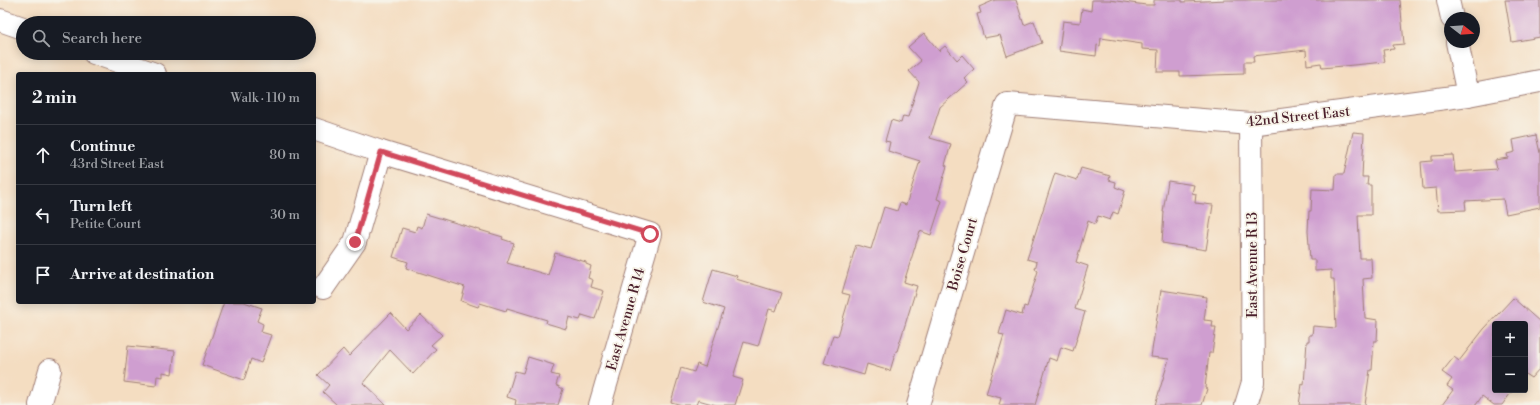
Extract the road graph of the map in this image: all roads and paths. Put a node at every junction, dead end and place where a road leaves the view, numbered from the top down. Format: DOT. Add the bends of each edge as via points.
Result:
graph roads {
  1 [pos="1448,0"];
  2 [pos="1451,12"];
  3 [pos="0,20"];
  4 [pos="16,26"];
  5 [pos="1458,48"];
  6 [pos="114,60"];
  7 [pos="149,72"];
  8 [pos="1540,81"];
  9 [pos="1468,94"];
  10 [pos="1007,104"];
  11 [pos="1251,124"];
  12 [pos="316,130"];
  13 [pos="381,152"];
  14 [pos="323,288"];
  15 [pos="50,370"];
  16 [pos="40,405"];
  17 [pos="600,405"];
  18 [pos="918,405"];
  19 [pos="1246,405"];
  1 -- 2 [label="street"];
  3 -- 4 [label="street"];
  5 -- 9 [label="street"];
  6 -- 7 [label="street"];
  8 -- 9 [label="street, 42nd Street East"];
  9 -- 11 [label="street, 42nd Street East"];
  10 -- 11 [label="street, 42nd Street East"];
  10 -- 18 [label="street, Boise Court"];
  11 -- 19 [label="street, East Avenue R 13" via="1253,382"];
  12 -- 13 [label="street"];
  13 -- 14 [label="street" via="355,242"];
  13 -- 17 [label="street, East Avenue R 14" via="650,234"];
  15 -- 16 [label="street"];
}
